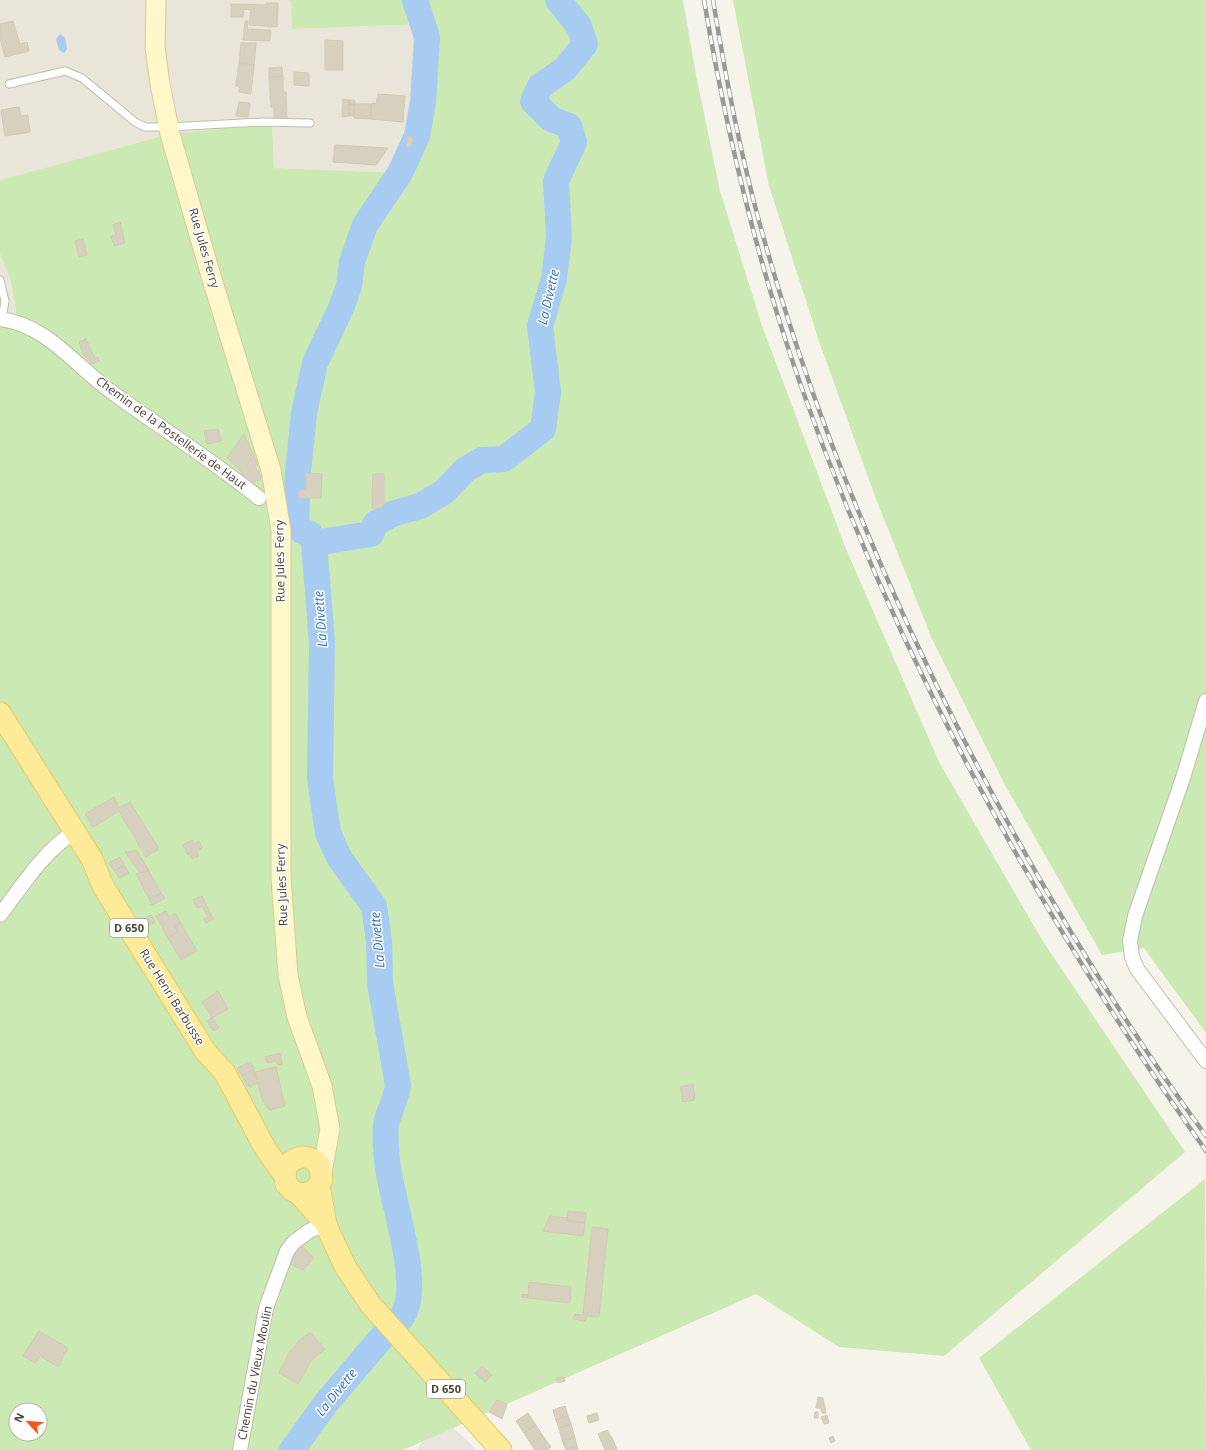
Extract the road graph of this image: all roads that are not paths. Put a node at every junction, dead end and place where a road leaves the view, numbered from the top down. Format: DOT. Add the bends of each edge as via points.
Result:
graph roads {
  1 [pos="156,0"];
  2 [pos="9,84"];
  3 [pos="310,123"];
  4 [pos="169,127"];
  5 [pos="0,280"];
  6 [pos="1,319"];
  7 [pos="259,498"];
  8 [pos="1206,701"];
  9 [pos="0,713"];
  10 [pos="74,832"];
  11 [pos="0,915"];
  12 [pos="1206,1061"];
  13 [pos="326,1109"];
  14 [pos="294,1165"];
  15 [pos="321,1179"];
  16 [pos="299,1194"];
  17 [pos="326,1224"];
  18 [pos="240,1450"];
  19 [pos="501,1450"];
  1 -- 4 [label="main road, Rue Jules Ferry" via="155,47"];
  2 -- 4 [label="lane" via="65,71 82,78 135,122 145,127"];
  3 -- 4 [label="lane" via="262,122"];
  4 -- 13 [label="main road, Rue Jules Ferry" via="271,470 281,530 281,878 284,935 288,975 297,1017 322,1086"];
  5 -- 6 [label="lane, Chemin de la Postellerie de Haut" via="5,301"];
  6 -- 7 [label="street, Chemin de la Postellerie de Haut" via="18,323 54,341 111,392"];
  8 -- 12 [label="street" via="1183,778 1135,916 1130,941 1137,969"];
  9 -- 10 [label="main road, Rue Henri Barbusse / D 650"];
  10 -- 11 [label="street" via="57,844 38,865"];
  10 -- 14 [label="main road, Rue Henri Barbusse / D 650" via="92,859 103,886 205,1051 225,1073 261,1140"];
  13 -- 14 [label="main road, Rue Jules Ferry" via="318,1142"];
  13 -- 15 [label="main road, Rue Jules Ferry" via="330,1129"];
  14 -- 15 [label="main road" via="315,1160"];
  14 -- 16 [label="main road" via="286,1184"];
  15 -- 16 [label="main road" via="314,1190 307,1194"];
  15 -- 17 [label="main road, D 650"];
  16 -- 17 [label="main road, D 650"];
  17 -- 18 [label="street, Chemin du Vieux Moulin" via="309,1231 294,1242 285,1258 266,1308"];
  17 -- 19 [label="main road, D 650" via="345,1266 370,1304"];
}
